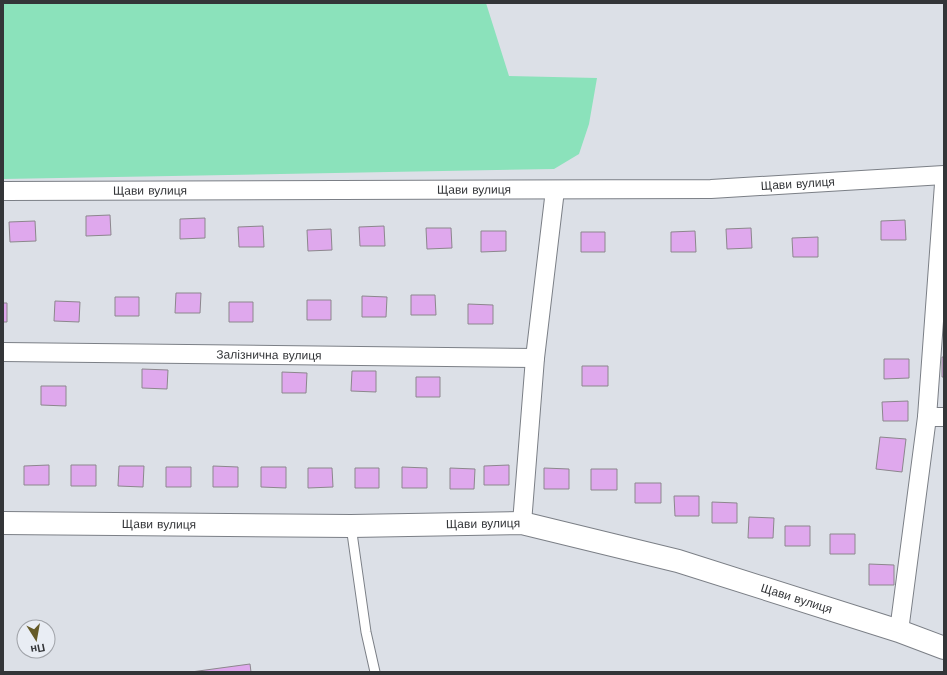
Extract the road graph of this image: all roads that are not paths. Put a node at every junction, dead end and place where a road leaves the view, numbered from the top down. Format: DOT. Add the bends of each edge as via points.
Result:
graph roads {
  1 [pos="944,174"];
  2 [pos="944,184"];
  3 [pos="555,190"];
  4 [pos="3,191"];
  5 [pos="3,352"];
  6 [pos="535,358"];
  7 [pos="935,417"];
  8 [pos="522,522"];
  9 [pos="3,523"];
  10 [pos="351,526"];
  11 [pos="898,631"];
  12 [pos="944,648"];
  13 [pos="375,672"];
  1 -- 3 [label="street, Щави вулиця" via="711,189"];
  2 -- 7 [label="street"];
  3 -- 4 [label="street, Щави вулиця"];
  3 -- 6 [label="street"];
  5 -- 6 [label="street, Залізнична вулиця"];
  6 -- 8 [label="street"];
  7 -- 11 [label="street"];
  8 -- 10 [label="main road, Щави вулиця"];
  8 -- 11 [label="main road, Щави вулиця" via="678,561"];
  9 -- 10 [label="main road, Щави вулиця"];
  10 -- 13 [label="lane" via="366,632"];
  11 -- 12 [label="main road, Щави вулиця"];
}
